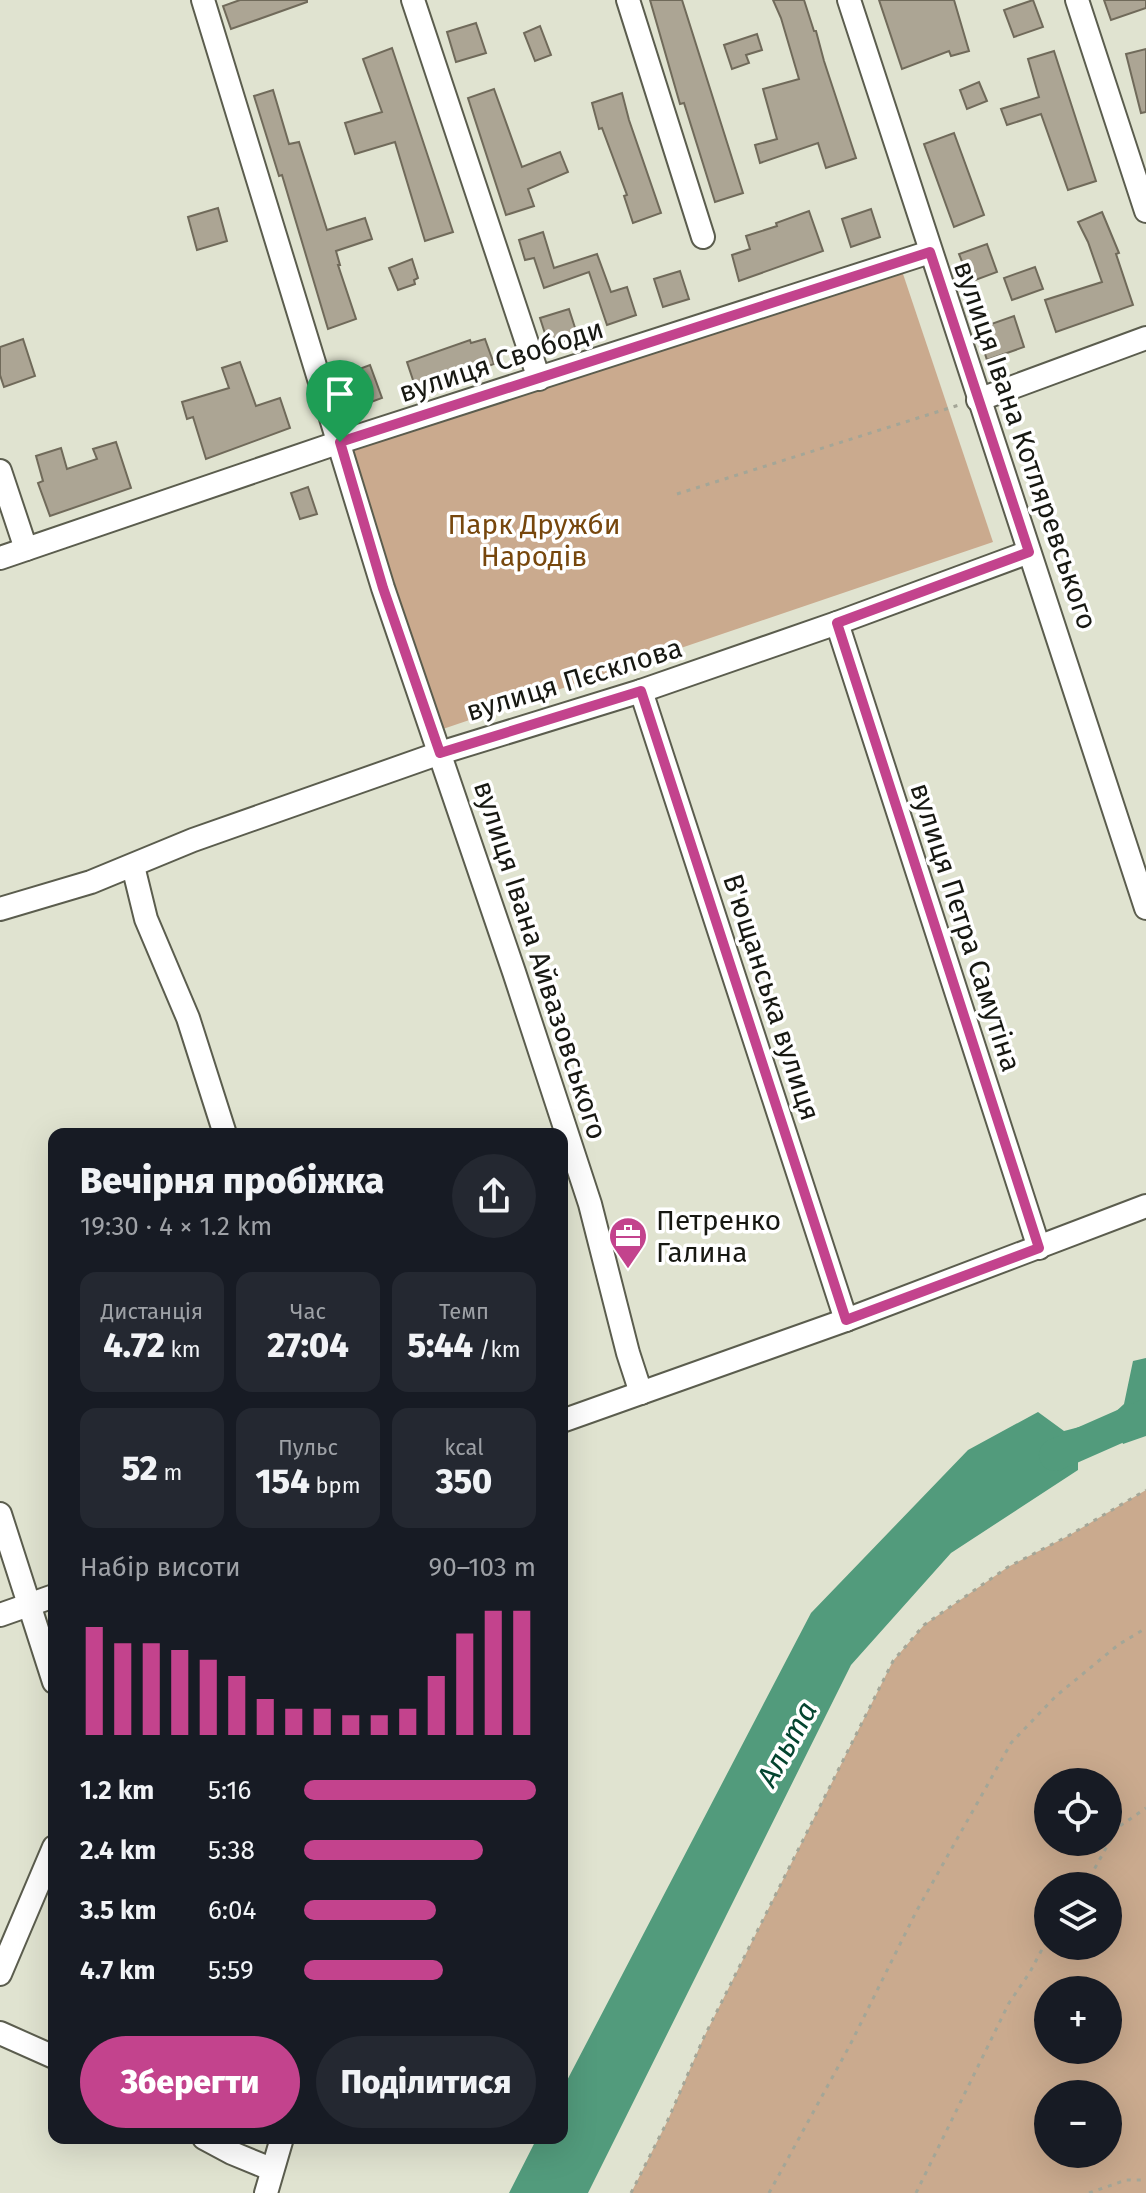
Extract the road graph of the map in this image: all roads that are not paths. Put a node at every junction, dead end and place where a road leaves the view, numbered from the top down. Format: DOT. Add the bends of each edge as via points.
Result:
graph roads {
  1 [pos="203,0"];
  2 [pos="413,0"];
  3 [pos="628,0"];
  4 [pos="849,0"];
  5 [pos="1077,0"];
  6 [pos="1146,211"];
  7 [pos="703,237"];
  8 [pos="930,252"];
  9 [pos="1146,338"];
  10 [pos="539,379"];
  11 [pos="978,400"];
  12 [pos="340,442"];
  13 [pos="0,471"];
  14 [pos="26,549"];
  15 [pos="1029,552"];
  16 [pos="0,558"];
  17 [pos="837,623"];
  18 [pos="641,691"];
  19 [pos="440,753"];
  20 [pos="133,866"];
  21 [pos="1146,908"];
  22 [pos="0,909"];
  23 [pos="223,1128"];
  24 [pos="565,1128"];
  25 [pos="568,1138"];
  26 [pos="1146,1206"];
  27 [pos="1039,1248"];
  28 [pos="846,1320"];
  29 [pos="641,1393"];
  30 [pos="568,1419"];
  31 [pos="0,1514"];
  32 [pos="48,1598"];
  33 [pos="29,1605"];
  34 [pos="0,1615"];
  35 [pos="48,1664"];
  36 [pos="48,1861"];
  37 [pos="0,1974"];
  38 [pos="0,2033"];
  39 [pos="48,2054"];
  40 [pos="215,2144"];
  41 [pos="280,2144"];
  42 [pos="271,2169"];
  43 [pos="266,2193"];
  1 -- 12 [label="street, вулиця Івана Айвазовського"];
  2 -- 10 [label="street"];
  3 -- 7 [label="street"];
  4 -- 8 [label="street, вулиця Івана Котляревського"];
  5 -- 6 [label="street"];
  8 -- 10 [label="street, вулиця Свободи"];
  8 -- 11 [label="street, вулиця Івана Котляревського"];
  9 -- 11 [label="street"];
  10 -- 12 [label="street, вулиця Свободи"];
  11 -- 15 [label="street, вулиця Івана Котляревського"];
  12 -- 14 [label="street, вулиця Свободи"];
  12 -- 19 [label="street, вулиця Івана Айвазовського"];
  13 -- 14 [label="street"];
  14 -- 16 [label="street, вулиця Свободи"];
  15 -- 17 [label="street, вулиця Пєсклова"];
  15 -- 21 [label="street, вулиця Івана Котляревського"];
  17 -- 18 [label="street, вулиця Пєсклова"];
  17 -- 27 [label="street, вулиця Петра Самутіна"];
  18 -- 19 [label="street, вулиця Пєсклова"];
  18 -- 28 [label="street, В'ющанська вулиця"];
  19 -- 20 [label="street, вулиця Пєсклова"];
  19 -- 24 [label="street, вулиця Івана Айвазовського"];
  20 -- 22 [label="street, вулиця Пєсклова"];
  20 -- 23 [label="street" via="146,919 188,1018"];
  25 -- 29 [label="street, вулиця Івана Айвазовського"];
  26 -- 27 [label="street"];
  27 -- 28 [label="street"];
  28 -- 29 [label="street"];
  29 -- 30 [label="street"];
  31 -- 33 [label="street"];
  32 -- 33 [label="street"];
  33 -- 34 [label="street"];
  33 -- 35 [label="street"];
  36 -- 37 [label="street"];
  38 -- 39 [label="street"];
  40 -- 42 [label="street"];
  41 -- 42 [label="street"];
  42 -- 43 [label="street"];
}
